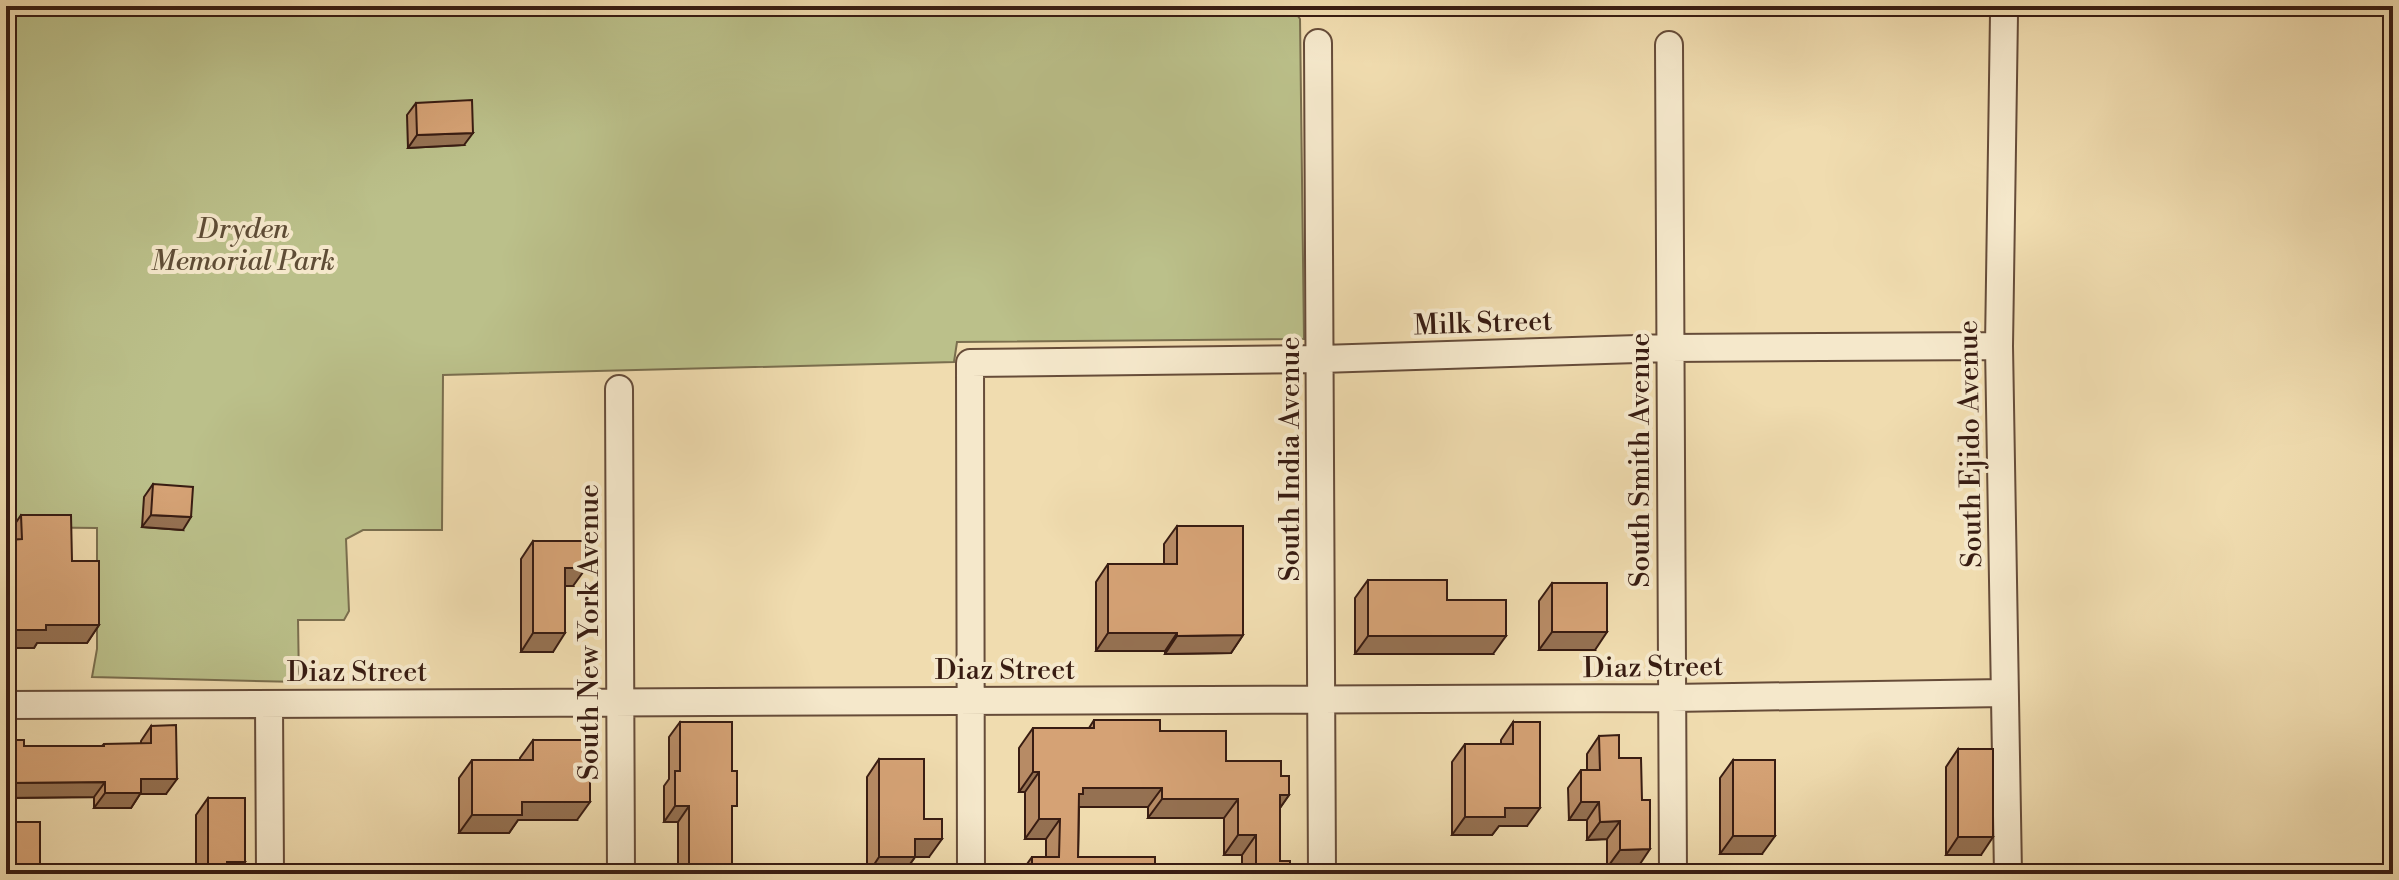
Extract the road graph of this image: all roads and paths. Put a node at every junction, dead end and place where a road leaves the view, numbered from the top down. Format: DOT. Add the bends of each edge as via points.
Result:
graph roads {
  1 [pos="2004,14"];
  2 [pos="1318,43"];
  3 [pos="1669,45"];
  4 [pos="1999,346"];
  5 [pos="1670,348"];
  6 [pos="1321,359"];
  7 [pos="619,389"];
  8 [pos="2004,693"];
  9 [pos="1671,698"];
  10 [pos="1321,700"];
  11 [pos="970,701"];
  12 [pos="620,702"];
  13 [pos="269,704"];
  14 [pos="6,705"];
  15 [pos="270,874"];
  16 [pos="621,874"];
  17 [pos="971,874"];
  18 [pos="1322,874"];
  19 [pos="1673,874"];
  20 [pos="2008,874"];
  1 -- 4 [label="street, South Ejido Avenue"];
  2 -- 6 [label="street, South India Avenue"];
  3 -- 5 [label="street, South Smith Avenue"];
  4 -- 5 [label="street, Milk Street"];
  4 -- 8 [label="street, South Ejido Avenue"];
  5 -- 6 [label="street, Milk Street"];
  5 -- 9 [label="street, South Smith Avenue"];
  6 -- 10 [label="street, South India Avenue"];
  6 -- 11 [label="street, Milk Street" via="970,363"];
  7 -- 12 [label="street, South New York Avenue"];
  8 -- 9 [label="street, Diaz Street"];
  8 -- 20 [label="street, South Ejido Avenue"];
  9 -- 10 [label="street, Diaz Street"];
  9 -- 19 [label="street, South Smith Avenue"];
  10 -- 11 [label="street, Diaz Street"];
  10 -- 18 [label="street, South India Avenue"];
  11 -- 12 [label="street, Diaz Street"];
  11 -- 17 [label="street"];
  12 -- 13 [label="street, Diaz Street"];
  12 -- 16 [label="street, South New York Avenue"];
  13 -- 14 [label="street, Diaz Street"];
  13 -- 15 [label="street"];
}
